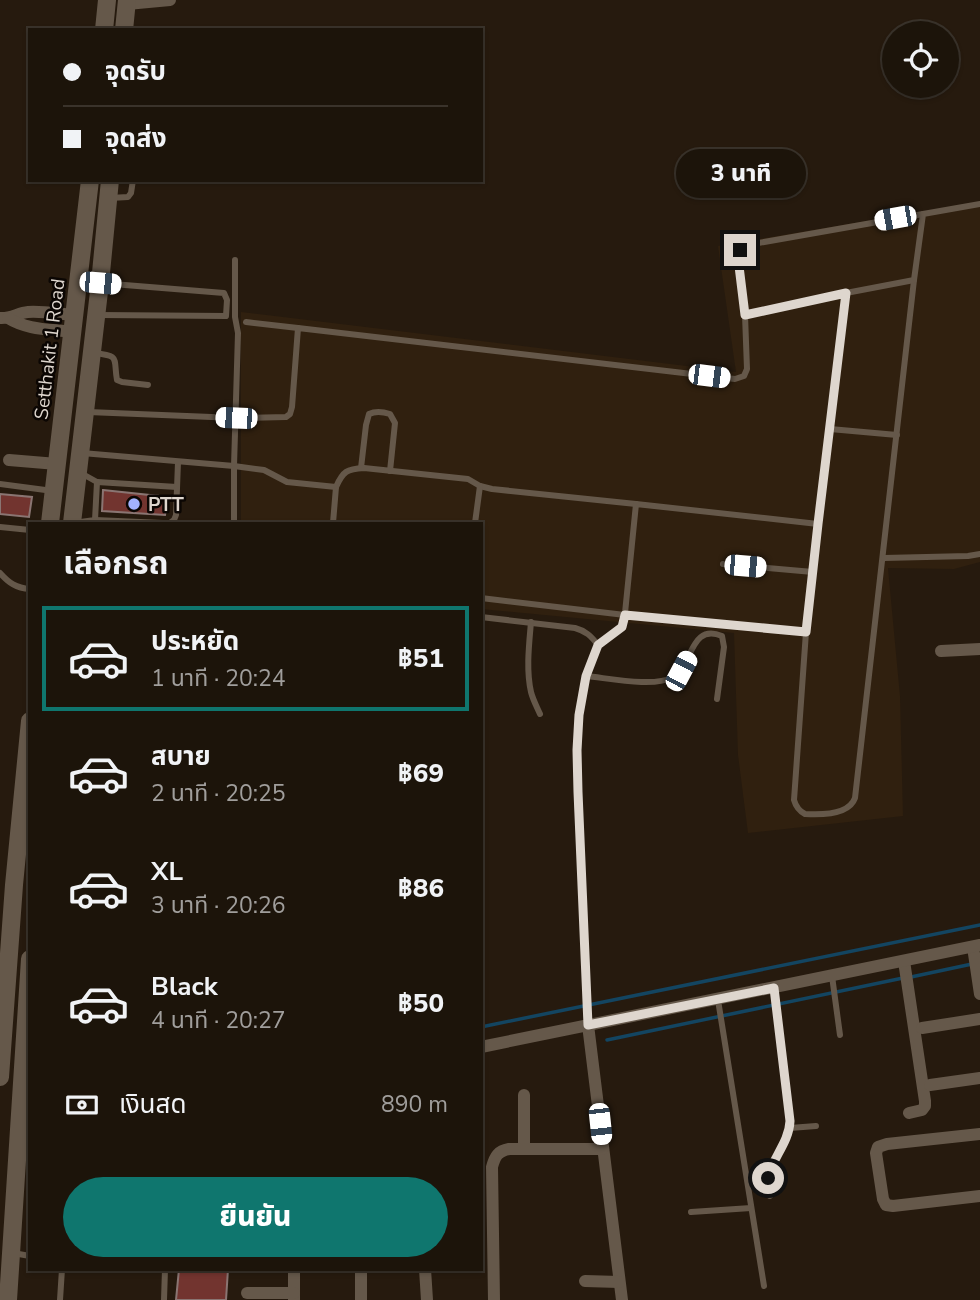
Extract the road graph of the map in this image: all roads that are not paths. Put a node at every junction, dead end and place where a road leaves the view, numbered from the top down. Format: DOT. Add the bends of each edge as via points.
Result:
graph roads {
  1 [pos="107,0"];
  2 [pos="170,0"];
  3 [pos="127,2"];
  4 [pos="104,28"];
  5 [pos="124,28"];
  6 [pos="90,182"];
  7 [pos="133,182"];
  8 [pos="109,189"];
  9 [pos="980,204"];
  10 [pos="923,214"];
  11 [pos="235,260"];
  12 [pos="914,280"];
  13 [pos="100,283"];
  14 [pos="846,293"];
  15 [pos="97,315"];
  16 [pos="745,315"];
  17 [pos="226,316"];
  18 [pos="235,317"];
  19 [pos="4,318"];
  20 [pos="246,322"];
  21 [pos="73,323"];
  22 [pos="298,328"];
  23 [pos="92,352"];
  24 [pos="148,385"];
  25 [pos="85,412"];
  26 [pos="236,418"];
  27 [pos="830,429"];
  28 [pos="897,435"];
  29 [pos="9,460"];
  30 [pos="79,462"];
  31 [pos="178,462"];
  32 [pos="57,464"];
  33 [pos="234,466"];
  34 [pos="361,468"];
  35 [pos="390,471"];
  36 [pos="97,482"];
  37 [pos="0,484"];
  38 [pos="480,486"];
  39 [pos="177,487"];
  40 [pos="336,487"];
  41 [pos="53,491"];
  42 [pos="636,504"];
  43 [pos="95,520"];
  44 [pos="50,522"];
  45 [pos="72,522"];
  46 [pos="80,522"];
  47 [pos="140,522"];
  48 [pos="171,522"];
  49 [pos="234,522"];
  50 [pos="333,522"];
  51 [pos="475,522"];
  52 [pos="818,524"];
  53 [pos="0,527"];
  54 [pos="28,530"];
  55 [pos="980,554"];
  56 [pos="884,558"];
  57 [pos="723,564"];
  58 [pos="813,572"];
  59 [pos="0,573"];
  60 [pos="28,589"];
  61 [pos="483,598"];
  62 [pos="625,615"];
  63 [pos="483,617"];
  64 [pos="531,622"];
  65 [pos="806,632"];
  66 [pos="598,645"];
  67 [pos="980,649"];
  68 [pos="941,651"];
  69 [pos="586,676"];
  70 [pos="717,699"];
  71 [pos="540,714"];
  72 [pos="28,762"];
  73 [pos="22,885"];
  74 [pos="976,946"];
  75 [pos="904,961"];
  76 [pos="4,967"];
  77 [pos="832,976"];
  78 [pos="774,988"];
  79 [pos="980,994"];
  80 [pos="718,1000"];
  81 [pos="28,1004"];
  82 [pos="2,1014"];
  83 [pos="980,1019"];
  84 [pos="588,1025"];
  85 [pos="922,1028"];
  86 [pos="840,1035"];
  87 [pos="483,1047"];
  88 [pos="1,1053"];
  89 [pos="0,1077"];
  90 [pos="980,1078"];
  91 [pos="930,1085"];
  92 [pos="523,1095"];
  93 [pos="909,1113"];
  94 [pos="816,1126"];
  95 [pos="790,1128"];
  96 [pos="980,1133"];
  97 [pos="24,1144"];
  98 [pos="524,1149"];
  99 [pos="602,1149"];
  100 [pos="770,1196"];
  101 [pos="980,1196"];
  102 [pos="751,1208"];
  103 [pos="691,1212"];
  104 [pos="11,1253"];
  105 [pos="28,1256"];
  106 [pos="62,1271"];
  107 [pos="165,1271"];
  108 [pos="294,1271"];
  109 [pos="360,1271"];
  110 [pos="425,1271"];
  111 [pos="585,1281"];
  112 [pos="619,1282"];
  113 [pos="764,1286"];
  114 [pos="247,1293"];
  115 [pos="294,1296"];
  116 [pos="8,1300"];
  117 [pos="60,1300"];
  118 [pos="164,1300"];
  119 [pos="361,1300"];
  120 [pos="427,1300"];
  121 [pos="494,1300"];
  122 [pos="622,1300"];
  1 -- 4 [label="main road"];
  2 -- 3 [label="street"];
  3 -- 5 [label="main road"];
  6 -- 21 [label="main road, Setthakit 1 Road"];
  7 -- 8 [label="lane" via="128,197"];
  8 -- 13 [label="main road"];
  9 -- 10 [label="lane"];
  10 -- 12 [label="lane"];
  10 -- 16 [label="lane" via="747,245 738,258"];
  11 -- 18 [label="lane"];
  12 -- 14 [label="lane"];
  12 -- 28 [label="lane"];
  13 -- 15 [label="main road"];
  13 -- 17 [label="lane" via="224,293"];
  14 -- 16 [label="lane"];
  14 -- 27 [label="lane"];
  15 -- 17 [label="lane"];
  15 -- 23 [label="main road"];
  16 -- 22 [label="lane" via="747,369 735,379"];
  17 -- 18 [label="lane"];
  18 -- 26 [label="lane"];
  19 -- 21 [label="street" via="28,327"];
  20 -- 22 [label="lane"];
  21 -- 32 [label="main road, Setthakit 1 Road"];
  22 -- 26 [label="lane" via="290,414"];
  23 -- 24 [label="lane" via="113,356 117,380"];
  23 -- 25 [label="main road"];
  25 -- 26 [label="lane"];
  25 -- 30 [label="main road"];
  26 -- 33 [label="lane"];
  27 -- 28 [label="lane"];
  27 -- 52 [label="lane"];
  28 -- 56 [label="lane"];
  29 -- 32 [label="street"];
  30 -- 31 [label="lane"];
  30 -- 36 [label="lane"];
  30 -- 45 [label="main road"];
  31 -- 33 [label="lane"];
  31 -- 39 [label="lane"];
  32 -- 41 [label="main road, Setthakit 1 Road"];
  33 -- 40 [label="lane" via="264,470 287,482"];
  33 -- 49 [label="lane"];
  34 -- 35 [label="lane"];
  34 -- 35 [label="lane" via="369,414 385,412 395,423"];
  34 -- 40 [label="lane" via="343,473"];
  35 -- 38 [label="lane" via="468,479"];
  36 -- 39 [label="lane"];
  36 -- 43 [label="lane"];
  37 -- 41 [label="lane"];
  38 -- 42 [label="lane"];
  38 -- 51 [label="lane"];
  39 -- 48 [label="lane"];
  40 -- 50 [label="lane"];
  41 -- 44 [label="main road, Setthakit 1 Road"];
  42 -- 52 [label="lane"];
  42 -- 62 [label="lane"];
  43 -- 46 [label="lane"];
  43 -- 47 [label="lane"];
  52 -- 58 [label="lane"];
  53 -- 54 [label="lane"];
  55 -- 56 [label="lane"];
  56 -- 65 [label="lane" via="855,798 846,809 811,814 800,812 794,800"];
  57 -- 58 [label="lane"];
  58 -- 65 [label="lane"];
  59 -- 60 [label="lane" via="9,583"];
  61 -- 62 [label="lane"];
  62 -- 65 [label="lane"];
  62 -- 66 [label="lane" via="622,627"];
  63 -- 64 [label="lane"];
  64 -- 66 [label="lane" via="583,630"];
  64 -- 71 [label="lane" via="529,681"];
  66 -- 69 [label="lane"];
  67 -- 68 [label="street"];
  69 -- 70 [label="lane" via="660,682 681,671 700,637 716,634 722,636 724,647"];
  69 -- 84 [label="lane" via="577,776"];
  72 -- 73 [label="main road"];
  73 -- 76 [label="main road"];
  74 -- 75 [label="street"];
  74 -- 79 [label="street"];
  75 -- 77 [label="street"];
  75 -- 93 [label="street" via="925,1101 922,1110"];
  76 -- 82 [label="main road"];
  77 -- 78 [label="street"];
  77 -- 86 [label="lane"];
  78 -- 80 [label="street"];
  78 -- 95 [label="lane"];
  80 -- 84 [label="street"];
  80 -- 102 [label="lane"];
  81 -- 97 [label="main road"];
  82 -- 88 [label="main road"];
  83 -- 85 [label="street"];
  84 -- 87 [label="street"];
  84 -- 99 [label="street"];
  88 -- 89 [label="main road"];
  90 -- 91 [label="street"];
  92 -- 98 [label="street"];
  94 -- 95 [label="lane"];
  95 -- 100 [label="lane" via="770,1170"];
  96 -- 101 [label="street" via="887,1144 876,1153 886,1205"];
  97 -- 104 [label="main road"];
  98 -- 99 [label="street"];
  98 -- 121 [label="street" via="502,1150 492,1167"];
  99 -- 112 [label="street"];
  102 -- 103 [label="lane"];
  102 -- 113 [label="lane"];
  104 -- 105 [label="lane"];
  104 -- 116 [label="main road"];
  106 -- 117 [label="lane"];
  107 -- 118 [label="lane"];
  108 -- 115 [label="street"];
  109 -- 119 [label="street"];
  110 -- 120 [label="street"];
  111 -- 112 [label="street"];
  112 -- 122 [label="street"];
  114 -- 115 [label="street"];
}
